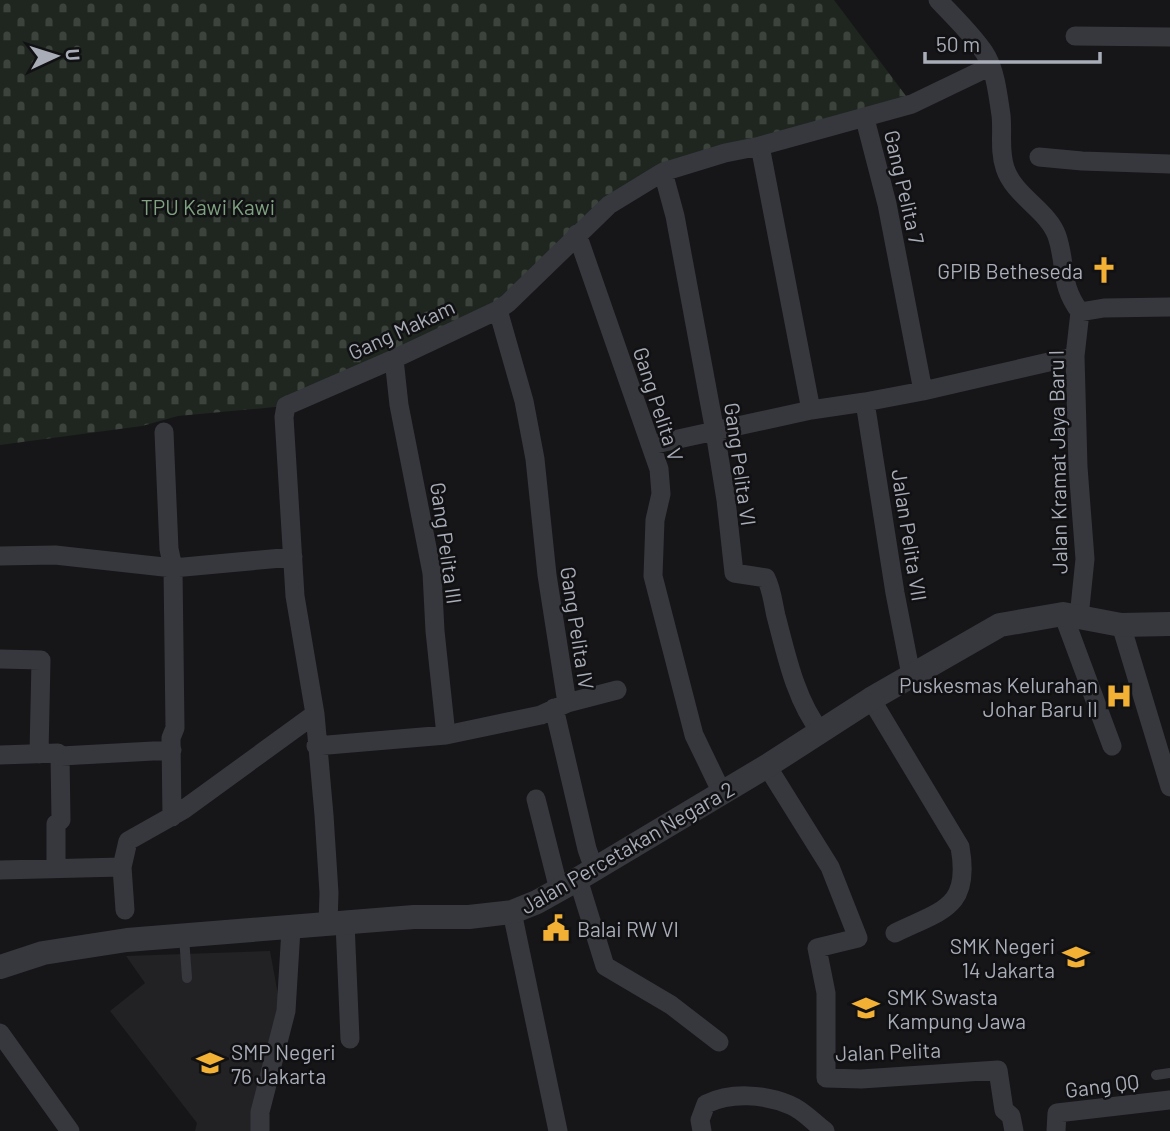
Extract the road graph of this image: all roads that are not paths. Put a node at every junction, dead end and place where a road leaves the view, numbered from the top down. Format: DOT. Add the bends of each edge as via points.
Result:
graph roads {
  1 [pos="938,0"];
  2 [pos="1075,36"];
  3 [pos="1170,37"];
  4 [pos="990,66"];
  5 [pos="865,119"];
  6 [pos="760,146"];
  7 [pos="1040,157"];
  8 [pos="1170,164"];
  9 [pos="663,172"];
  10 [pos="577,234"];
  11 [pos="1170,307"];
  12 [pos="498,310"];
  13 [pos="1080,312"];
  14 [pos="1075,356"];
  15 [pos="394,359"];
  16 [pos="923,391"];
  17 [pos="865,402"];
  18 [pos="811,410"];
  19 [pos="164,432"];
  20 [pos="715,432"];
  21 [pos="651,445"];
  22 [pos="0,556"];
  23 [pos="293,558"];
  24 [pos="173,568"];
  25 [pos="1071,616"];
  26 [pos="1170,624"];
  27 [pos="1121,625"];
  28 [pos="0,659"];
  29 [pos="910,671"];
  30 [pos="617,690"];
  31 [pos="872,699"];
  32 [pos="560,705"];
  33 [pos="315,714"];
  34 [pos="818,728"];
  35 [pos="446,735"];
  36 [pos="316,746"];
  37 [pos="1112,747"];
  38 [pos="172,750"];
  39 [pos="39,754"];
  40 [pos="0,755"];
  41 [pos="61,757"];
  42 [pos="767,766"];
  43 [pos="1170,788"];
  44 [pos="722,793"];
  45 [pos="536,799"];
  46 [pos="172,817"];
  47 [pos="122,867"];
  48 [pos="56,869"];
  49 [pos="0,870"];
  50 [pos="577,880"];
  51 [pos="125,910"];
  52 [pos="512,912"];
  53 [pos="337,923"];
  54 [pos="291,929"];
  55 [pos="895,933"];
  56 [pos="184,936"];
  57 [pos="0,967"];
  58 [pos="187,978"];
  59 [pos="0,1033"];
  60 [pos="350,1039"];
  61 [pos="719,1042"];
  62 [pos="1170,1073"];
  63 [pos="1156,1074"];
  64 [pos="1170,1100"];
  65 [pos="70,1131"];
  66 [pos="260,1131"];
  67 [pos="558,1131"];
  68 [pos="702,1131"];
  69 [pos="825,1131"];
  70 [pos="1014,1131"];
  71 [pos="1056,1131"];
  1 -- 4 [label="street" via="987,56"];
  2 -- 3 [label="street"];
  4 -- 5 [label="street, Gang Makam" via="923,101"];
  4 -- 13 [label="street" via="1006,170 1020,193 1053,227 1065,286"];
  5 -- 6 [label="street, Gang Makam"];
  5 -- 16 [label="street, Gang Pelita 7" via="887,204"];
  6 -- 9 [label="street, Gang Makam"];
  6 -- 18 [label="street"];
  7 -- 8 [label="street"];
  9 -- 10 [label="street, Gang Makam" via="609,205"];
  9 -- 20 [label="street, Gang Pelita VI"];
  10 -- 12 [label="street, Gang Makam"];
  10 -- 21 [label="street, Gang Pelita V"];
  11 -- 13 [label="street" via="1104,307"];
  12 -- 15 [label="street, Gang Makam"];
  12 -- 32 [label="street, Gang Pelita IV" via="535,459"];
  13 -- 14 [label="street, Jalan Kramat Jaya Baru I"];
  14 -- 16 [label="street"];
  14 -- 25 [label="street, Jalan Kramat Jaya Baru I" via="1084,559"];
  15 -- 23 [label="street, Gang Makam" via="286,406"];
  15 -- 35 [label="street, Gang Pelita III" via="432,573"];
  16 -- 17 [label="street"];
  17 -- 18 [label="street"];
  17 -- 29 [label="street, Jalan Pelita VII"];
  18 -- 20 [label="street"];
  19 -- 24 [label="street"];
  20 -- 21 [label="street"];
  20 -- 34 [label="street, Gang Pelita VI" via="734,573 766,578 799,693"];
  21 -- 44 [label="street, Gang Pelita V" via="661,494 653,576 694,735"];
  22 -- 24 [label="street" via="55,555"];
  23 -- 24 [label="street"];
  23 -- 33 [label="street, Gang Makam"];
  24 -- 38 [label="street"];
  25 -- 27 [label="street, Jalan Percetakan Negara 2"];
  25 -- 29 [label="street, Jalan Percetakan Negara 2" via="1000,625"];
  25 -- 37 [label="street"];
  26 -- 27 [label="street, Jalan Percetakan Negara 2"];
  27 -- 43 [label="street"];
  28 -- 39 [label="street" via="41,660"];
  29 -- 31 [label="street, Jalan Percetakan Negara 2"];
  30 -- 32 [label="street"];
  31 -- 34 [label="street, Jalan Percetakan Negara 2"];
  31 -- 55 [label="street" via="960,847 963,864 957,898 947,908"];
  32 -- 35 [label="street, Gang Pelita IV" via="541,715"];
  32 -- 50 [label="street" via="587,849"];
  33 -- 36 [label="street, Gang Makam"];
  33 -- 46 [label="street"];
  34 -- 42 [label="street, Jalan Percetakan Negara 2"];
  35 -- 36 [label="street, Gang Pelita IV"];
  36 -- 53 [label="street, Gang Makam" via="329,893"];
  38 -- 41 [label="street"];
  38 -- 46 [label="street"];
  39 -- 40 [label="street"];
  39 -- 41 [label="street" via="58,753"];
  41 -- 48 [label="street"];
  42 -- 44 [label="street, Jalan Percetakan Negara 2"];
  42 -- 70 [label="street, Jalan Pelita" via="830,867 858,938 817,948 826,993 826,1078 998,1070 1004,1110 1011,1116"];
  44 -- 50 [label="street, Jalan Percetakan Negara 2"];
  45 -- 50 [label="street"];
  46 -- 47 [label="street" via="128,841"];
  47 -- 48 [label="street"];
  47 -- 51 [label="street"];
  48 -- 49 [label="street"];
  50 -- 52 [label="street, Jalan Percetakan Negara 2"];
  50 -- 61 [label="street" via="605,966 671,1005"];
  52 -- 53 [label="street, Jalan Percetakan Negara 2"];
  52 -- 67 [label="street"];
  53 -- 54 [label="street, Jalan Percetakan Negara 2"];
  53 -- 60 [label="street, Gang Makam"];
  54 -- 56 [label="street, Jalan Percetakan Negara 2"];
  54 -- 66 [label="street" via="286,1012 260,1112"];
  56 -- 57 [label="street, Jalan Percetakan Negara 2" via="69,948"];
  56 -- 58 [label="lane"];
  59 -- 65 [label="street"];
  62 -- 63 [label="lane"];
  64 -- 71 [label="street, Gang QQ" via="1057,1113"];
  68 -- 69 [label="street" via="700,1120 706,1104 722,1096 764,1097 792,1105"];
}
